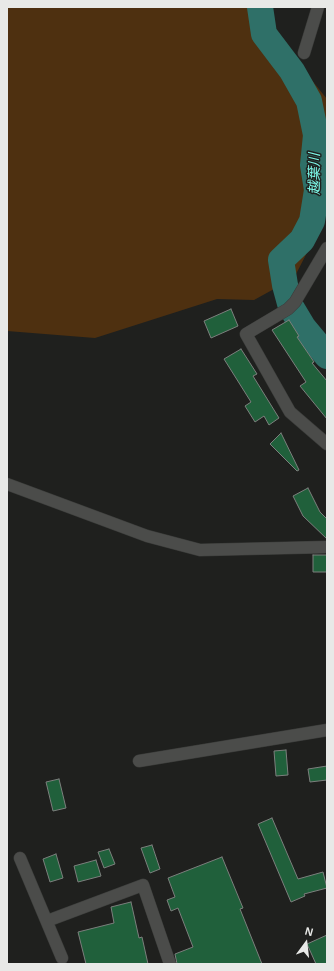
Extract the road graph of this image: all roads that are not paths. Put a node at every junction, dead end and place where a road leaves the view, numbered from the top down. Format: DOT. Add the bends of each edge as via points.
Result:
graph roads {
  1 [pos="318,7"];
  2 [pos="304,53"];
  3 [pos="327,248"];
  4 [pos="327,444"];
  5 [pos="7,484"];
  6 [pos="327,547"];
  7 [pos="327,730"];
  8 [pos="139,761"];
  9 [pos="20,858"];
  10 [pos="47,921"];
  11 [pos="62,958"];
  12 [pos="170,964"];
  1 -- 2 [label="street"];
  3 -- 4 [label="street" via="295,302 288,309 246,334 290,412"];
  5 -- 6 [label="street" via="147,536 200,550"];
  7 -- 8 [label="street"];
  9 -- 10 [label="street"];
  10 -- 11 [label="street"];
  10 -- 12 [label="street" via="143,885"];
}
